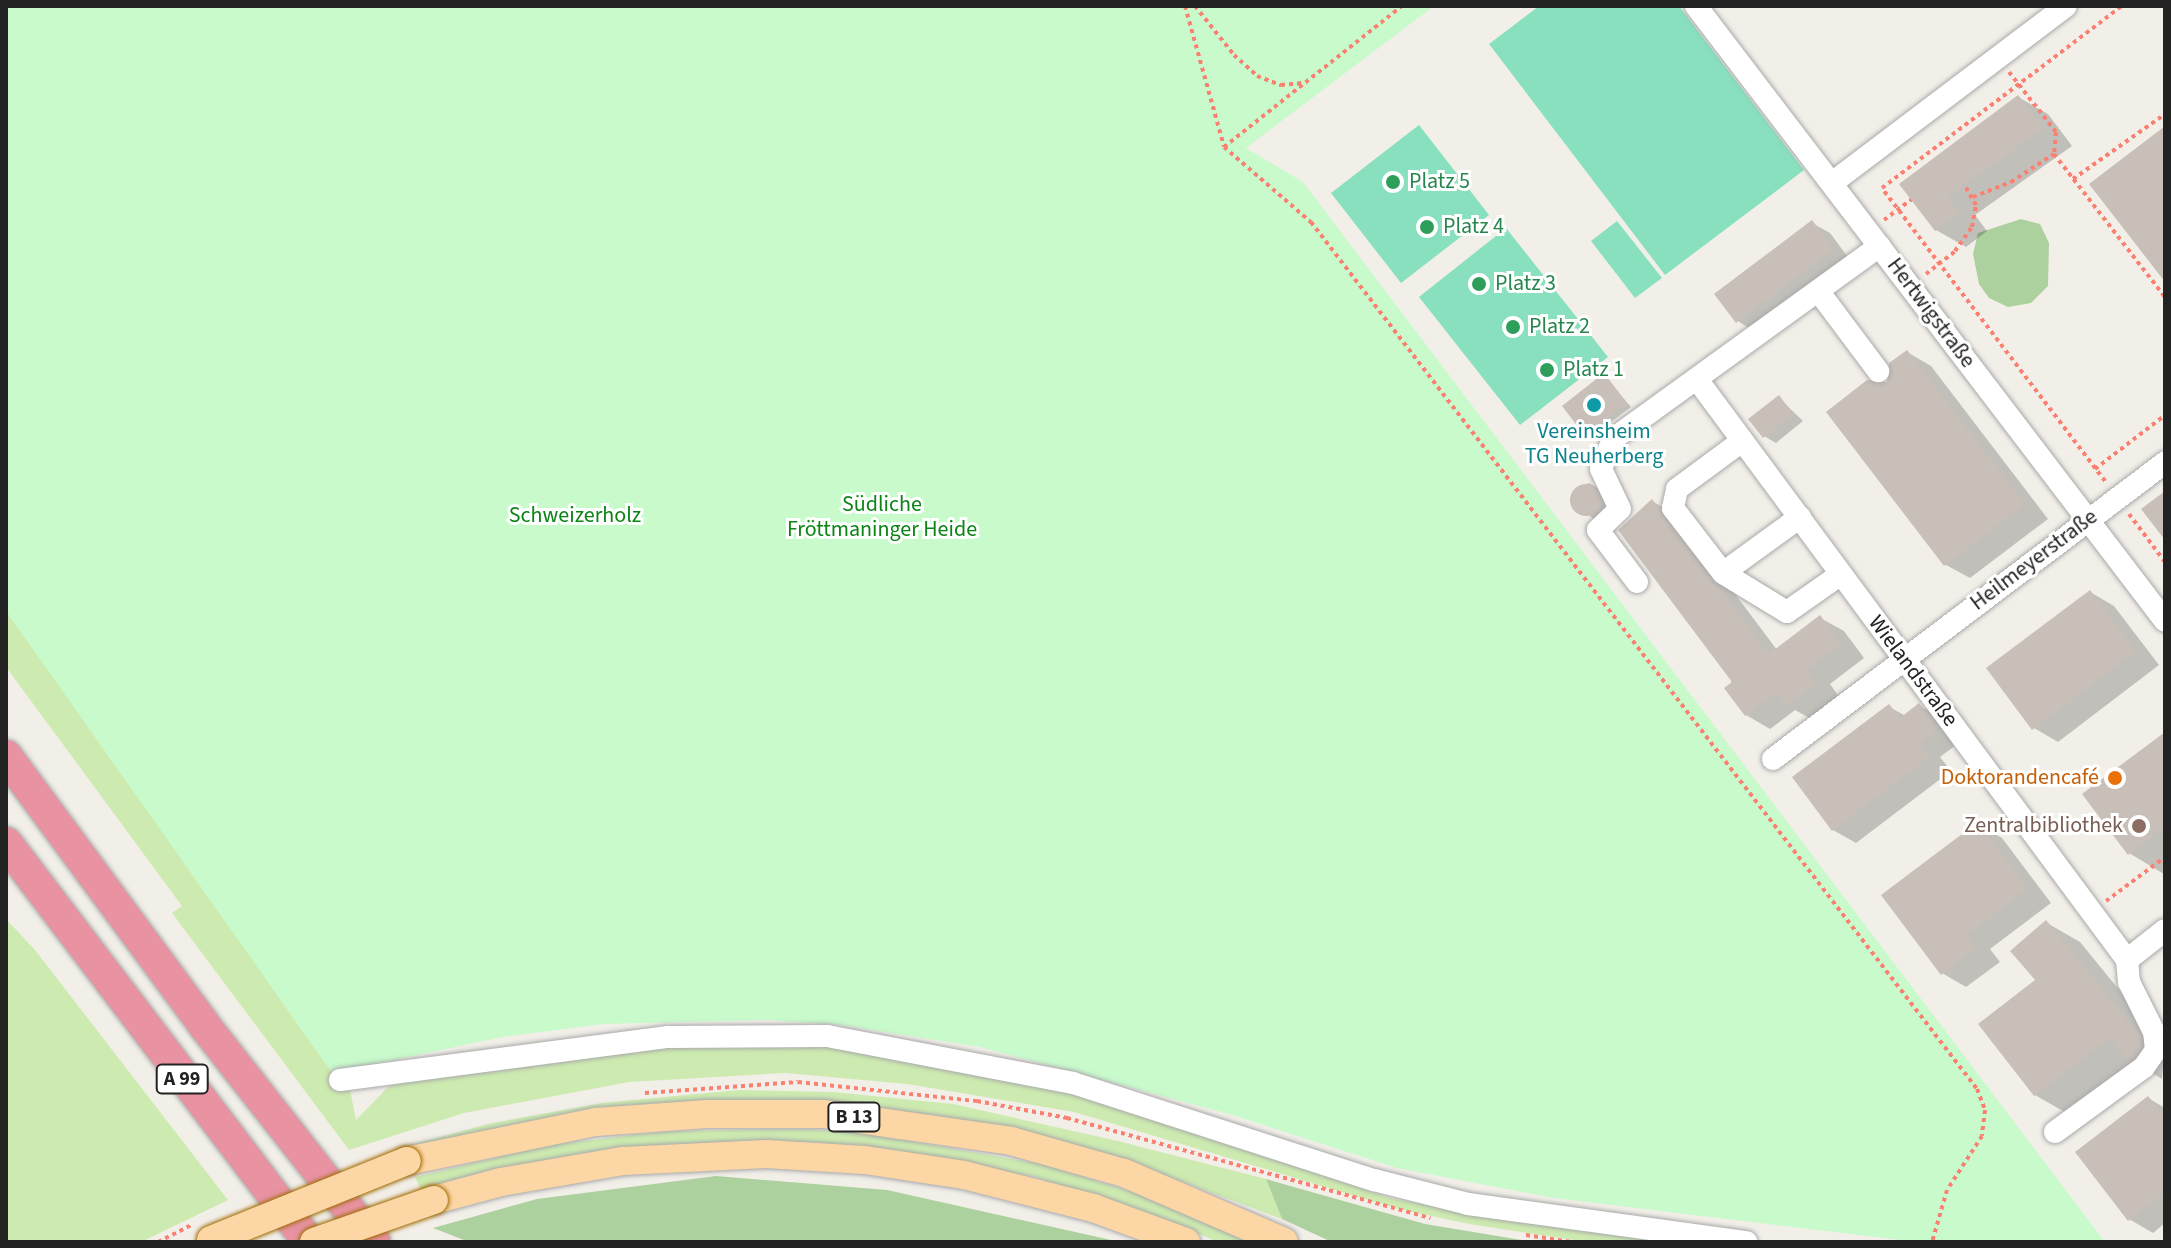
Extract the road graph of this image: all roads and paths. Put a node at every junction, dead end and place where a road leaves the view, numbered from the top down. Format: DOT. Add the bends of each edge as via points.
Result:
graph roads {
  1 [pos="1185,6"];
  2 [pos="1195,6"];
  3 [pos="1402,6"];
  4 [pos="1696,6"];
  5 [pos="2066,6"];
  6 [pos="2122,6"];
  7 [pos="1997,58"];
  8 [pos="1305,83"];
  9 [pos="2018,85"];
  10 [pos="2165,114"];
  11 [pos="1224,147"];
  12 [pos="2054,154"];
  13 [pos="2073,179"];
  14 [pos="1832,183"];
  15 [pos="1964,184"];
  16 [pos="1973,197"];
  17 [pos="1911,200"];
  18 [pos="1899,209"];
  19 [pos="1875,239"];
  20 [pos="1939,263"];
  21 [pos="1910,286"];
  22 [pos="1819,292"];
  23 [pos="2165,297"];
  24 [pos="1878,371"];
  25 [pos="1699,382"];
  26 [pos="2165,415"];
  27 [pos="1742,441"];
  28 [pos="2165,462"];
  29 [pos="2095,469"];
  30 [pos="2117,498"];
  31 [pos="1800,517"];
  32 [pos="2088,520"];
  33 [pos="2165,562"];
  34 [pos="1723,573"];
  35 [pos="1841,574"];
  36 [pos="1637,582"];
  37 [pos="2165,621"];
  38 [pos="1903,658"];
  39 [pos="6,756"];
  40 [pos="1773,759"];
  41 [pos="6,843"];
  42 [pos="2165,857"];
  43 [pos="2092,912"];
  44 [pos="2165,930"];
  45 [pos="2127,960"];
  46 [pos="340,1080"];
  47 [pos="2055,1132"];
  48 [pos="205,1235"];
  49 [pos="158,1242"];
  50 [pos="312,1242"];
  51 [pos="374,1242"];
  52 [pos="1186,1242"];
  53 [pos="1284,1242"];
  54 [pos="1746,1242"];
  55 [pos="1932,1242"];
  1 -- 11 [label="path"];
  2 -- 8 [label="path" via="1257,76 1281,85"];
  3 -- 8 [label="path"];
  4 -- 14 [label="street, Hertwigstraße"];
  5 -- 7 [label="street"];
  6 -- 9 [label="path"];
  7 -- 9 [label="path"];
  7 -- 14 [label="street"];
  8 -- 11 [label="path"];
  9 -- 12 [label="path" via="2056,132"];
  9 -- 18 [label="path" via="1882,188"];
  10 -- 13 [label="path"];
  11 -- 55 [label="path" via="1311,222 1977,1089 1985,1110 1982,1136 1947,1190"];
  12 -- 13 [label="path"];
  12 -- 16 [label="path" via="2011,182"];
  13 -- 23 [label="path"];
  14 -- 19 [label="street, Hertwigstraße"];
  15 -- 16 [label="path"];
  16 -- 20 [label="path" via="1966,240"];
  17 -- 18 [label="path"];
  18 -- 19 [label="path"];
  18 -- 20 [label="path"];
  19 -- 21 [label="street, Hertwigstraße"];
  19 -- 22 [label="street"];
  20 -- 21 [label="path"];
  20 -- 29 [label="path"];
  21 -- 32 [label="street, Hertwigstraße"];
  22 -- 24 [label="street"];
  22 -- 25 [label="street"];
  25 -- 27 [label="street, Wielandstraße"];
  25 -- 36 [label="street" via="1662,400 1613,439 1601,469 1620,509 1598,530"];
  26 -- 29 [label="path"];
  27 -- 31 [label="street, Wielandstraße"];
  27 -- 34 [label="street" via="1677,489 1673,508"];
  28 -- 30 [label="street, Heilmeyerstraße"];
  29 -- 30 [label="path"];
  30 -- 32 [label="street, Heilmeyerstraße"];
  30 -- 33 [label="path"];
  31 -- 34 [label="street"];
  31 -- 35 [label="street, Wielandstraße"];
  32 -- 37 [label="street, Hertwigstraße"];
  32 -- 38 [label="street, Heilmeyerstraße"];
  34 -- 35 [label="street" via="1787,612"];
  35 -- 38 [label="street, Wielandstraße"];
  38 -- 40 [label="street, Heilmeyerstraße"];
  38 -- 43 [label="street, Wielandstraße"];
  39 -- 51 [label="highway, A 99" via="204,1025"];
  41 -- 50 [label="highway, A 99"];
  42 -- 43 [label="path"];
  43 -- 45 [label="street, Wielandstraße"];
  44 -- 45 [label="street"];
  45 -- 47 [label="street" via="2129,982 2154,1032 2156,1050 2144,1067"];
  46 -- 54 [label="street" via="668,1037 827,1036 1073,1083 1374,1180 1468,1204"];
  48 -- 49 [label="path"];
  48 -- 53 [label="main road, B 13, bridge" via="407,1161 596,1122 707,1114 824,1114 1011,1141 1124,1173"];
  50 -- 52 [label="main road, B 13, bridge" via="434,1200 596,1165 766,1154 865,1160 964,1175 1093,1208"];
}
